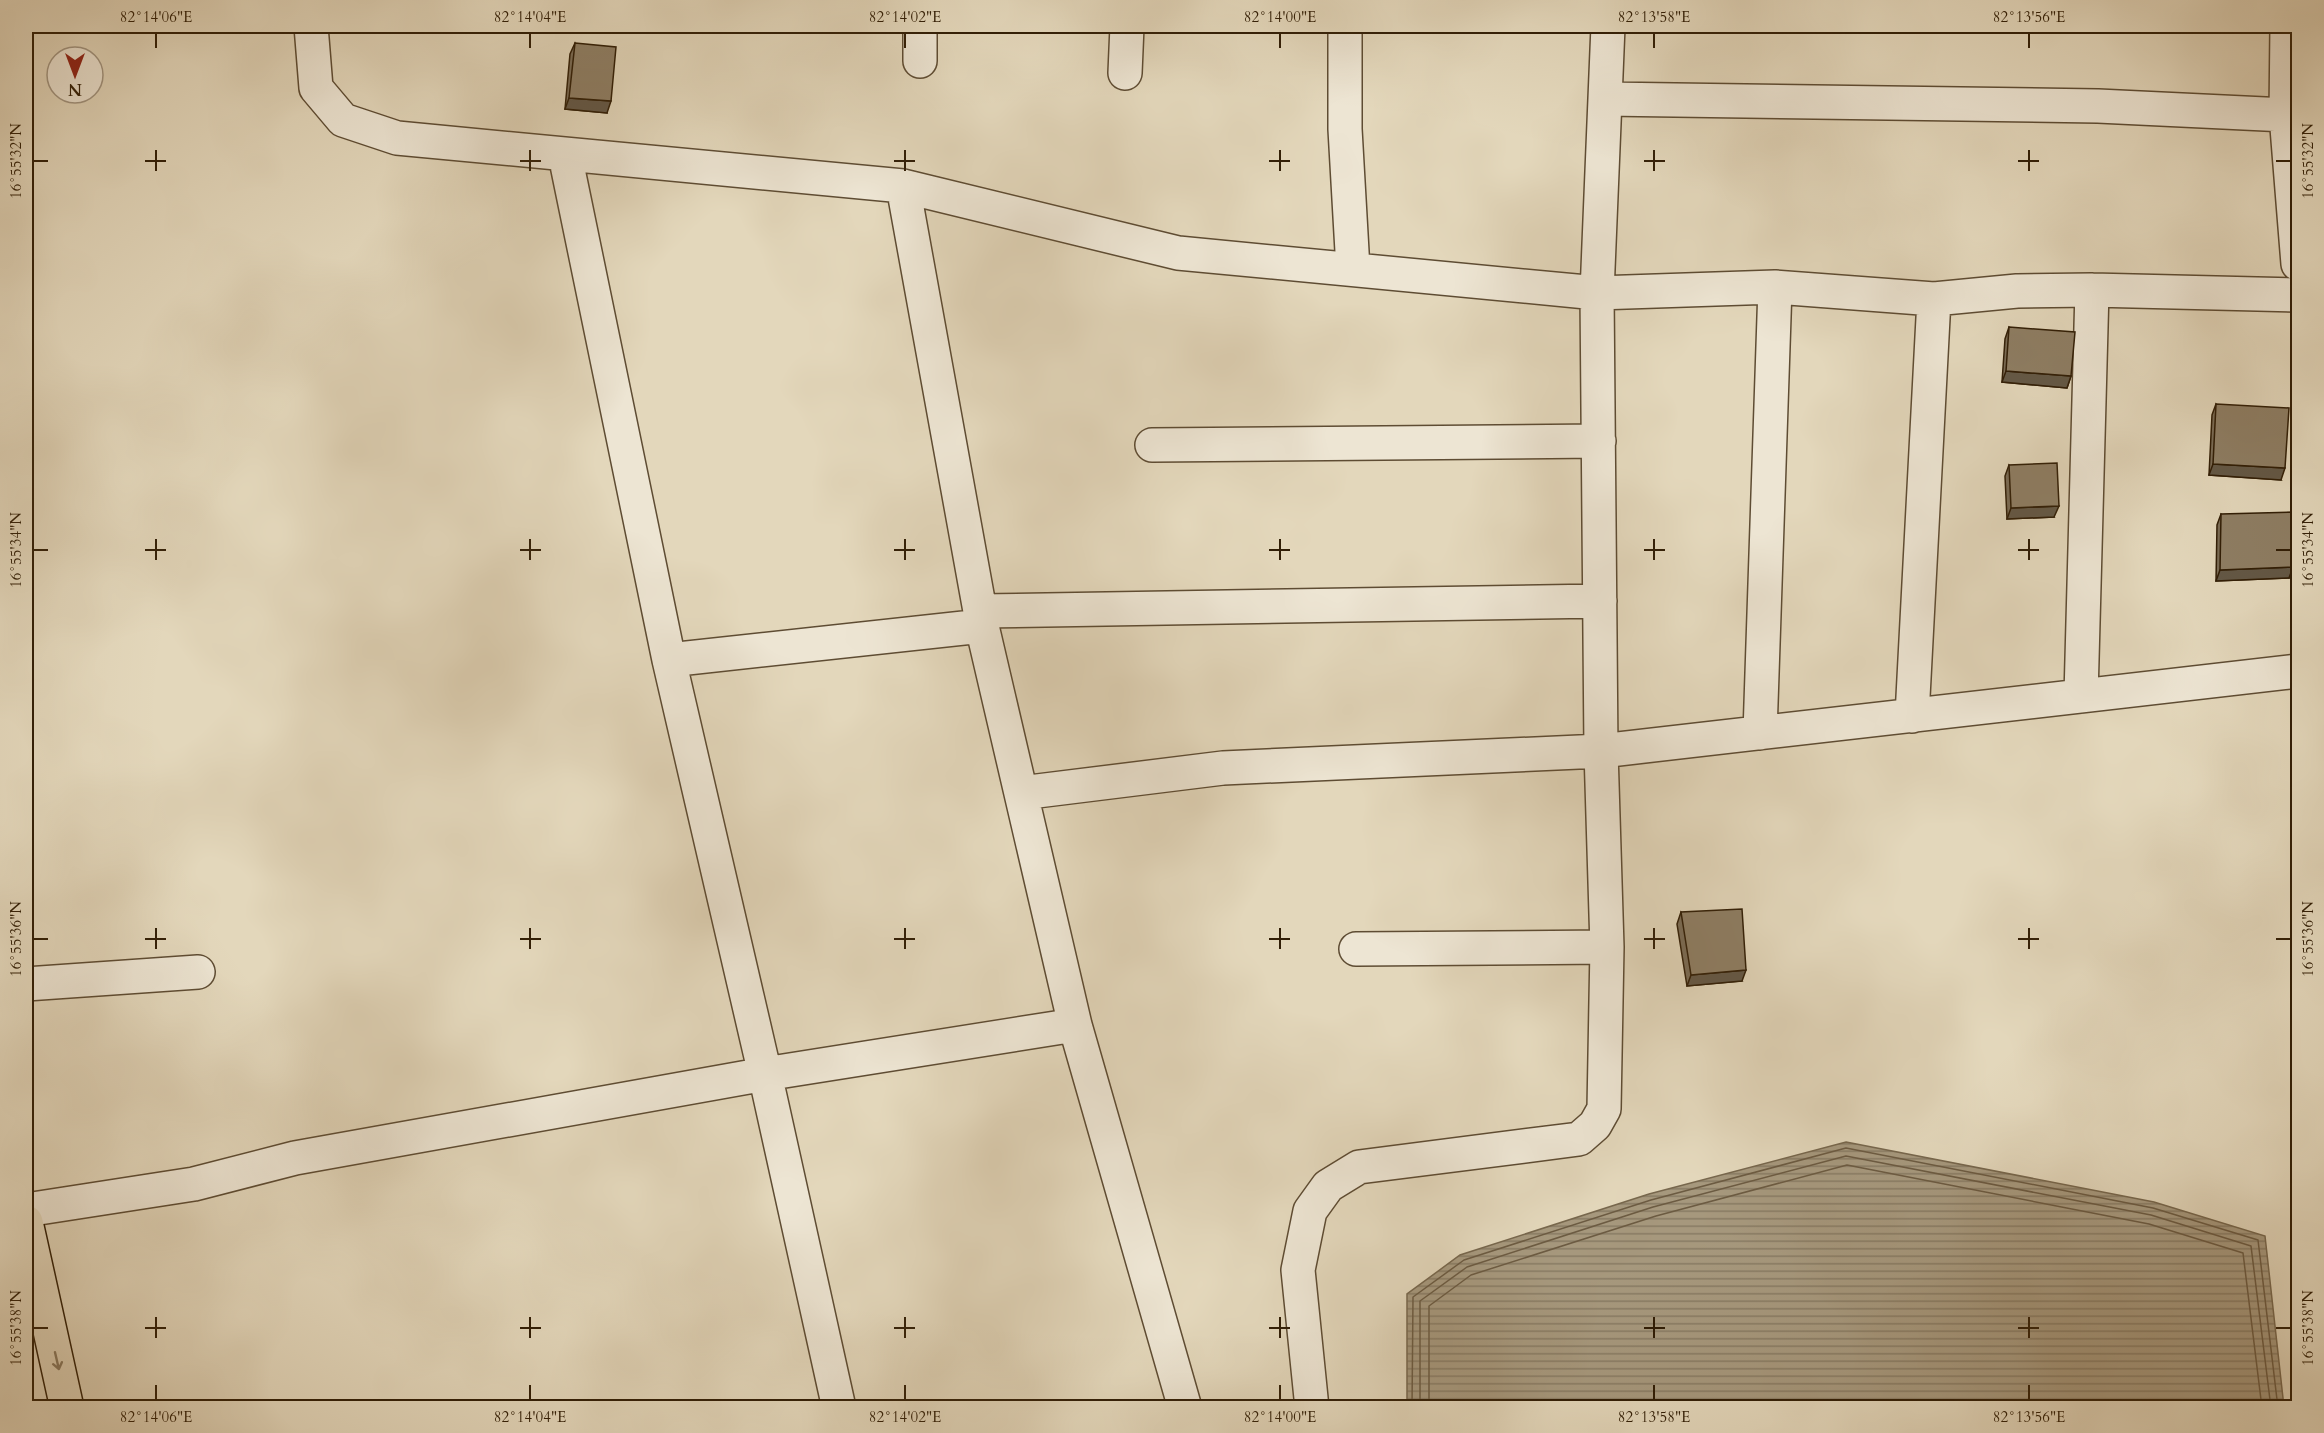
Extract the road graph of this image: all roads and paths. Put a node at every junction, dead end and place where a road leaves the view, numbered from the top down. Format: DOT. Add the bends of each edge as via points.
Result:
graph roads {
  1 [pos="311,26"];
  2 [pos="920,26"];
  3 [pos="1127,26"];
  4 [pos="1345,26"];
  5 [pos="1608,26"];
  6 [pos="2287,26"];
  7 [pos="920,61"];
  8 [pos="1125,73"];
  9 [pos="1605,99"];
  10 [pos="2286,115"];
  11 [pos="565,154"];
  12 [pos="903,186"];
  13 [pos="2298,264"];
  14 [pos="1353,269"];
  15 [pos="1775,287"];
  16 [pos="2092,290"];
  17 [pos="1597,293"];
  18 [pos="2298,295"];
  19 [pos="1934,299"];
  20 [pos="1599,441"];
  21 [pos="1152,445"];
  22 [pos="1600,601"];
  23 [pos="981,619"];
  24 [pos="669,660"];
  25 [pos="2298,671"];
  26 [pos="2081,696"];
  27 [pos="1911,716"];
  28 [pos="1761,733"];
  29 [pos="1601,751"];
  30 [pos="1021,793"];
  31 [pos="1607,948"];
  32 [pos="1356,949"];
  33 [pos="198,972"];
  34 [pos="26,984"];
  35 [pos="1076,1025"];
  36 [pos="765,1074"];
  37 [pos="26,1210"];
  38 [pos="26,1222"];
  39 [pos="67,1407"];
  40 [pos="839,1407"];
  41 [pos="1185,1407"];
  42 [pos="1312,1407"];
  1 -- 11 [label="street" via="316,88 343,120 397,138"];
  2 -- 7 [label="street"];
  3 -- 8 [label="street"];
  4 -- 14 [label="street" via="1345,129"];
  5 -- 9 [label="street"];
  6 -- 10 [label="street"];
  9 -- 10 [label="street" via="2098,106"];
  9 -- 17 [label="street"];
  10 -- 13 [label="street"];
  11 -- 12 [label="street"];
  11 -- 24 [label="street"];
  12 -- 14 [label="street" via="1178,253"];
  12 -- 23 [label="street"];
  14 -- 17 [label="street"];
  15 -- 17 [label="street"];
  15 -- 19 [label="street"];
  15 -- 28 [label="street"];
  16 -- 18 [label="street"];
  16 -- 19 [label="street" via="2017,291"];
  16 -- 26 [label="street"];
  17 -- 20 [label="street"];
  19 -- 27 [label="street"];
  20 -- 21 [label="street"];
  20 -- 22 [label="street"];
  22 -- 23 [label="street"];
  22 -- 29 [label="street"];
  23 -- 24 [label="street"];
  23 -- 30 [label="street"];
  24 -- 36 [label="street"];
  25 -- 26 [label="street"];
  26 -- 27 [label="street"];
  27 -- 28 [label="street"];
  28 -- 29 [label="street"];
  29 -- 30 [label="street" via="1223,768"];
  29 -- 31 [label="street"];
  30 -- 35 [label="street"];
  31 -- 32 [label="street"];
  31 -- 42 [label="street" via="1604,1109 1587,1132 1579,1139 1541,1145 1359,1167 1328,1186 1310,1211 1298,1270"];
  33 -- 34 [label="street"];
  35 -- 36 [label="street"];
  35 -- 41 [label="street"];
  36 -- 37 [label="street" via="295,1158 194,1184"];
  36 -- 40 [label="street"];
  38 -- 39 [label="highway, one-way"];
}
